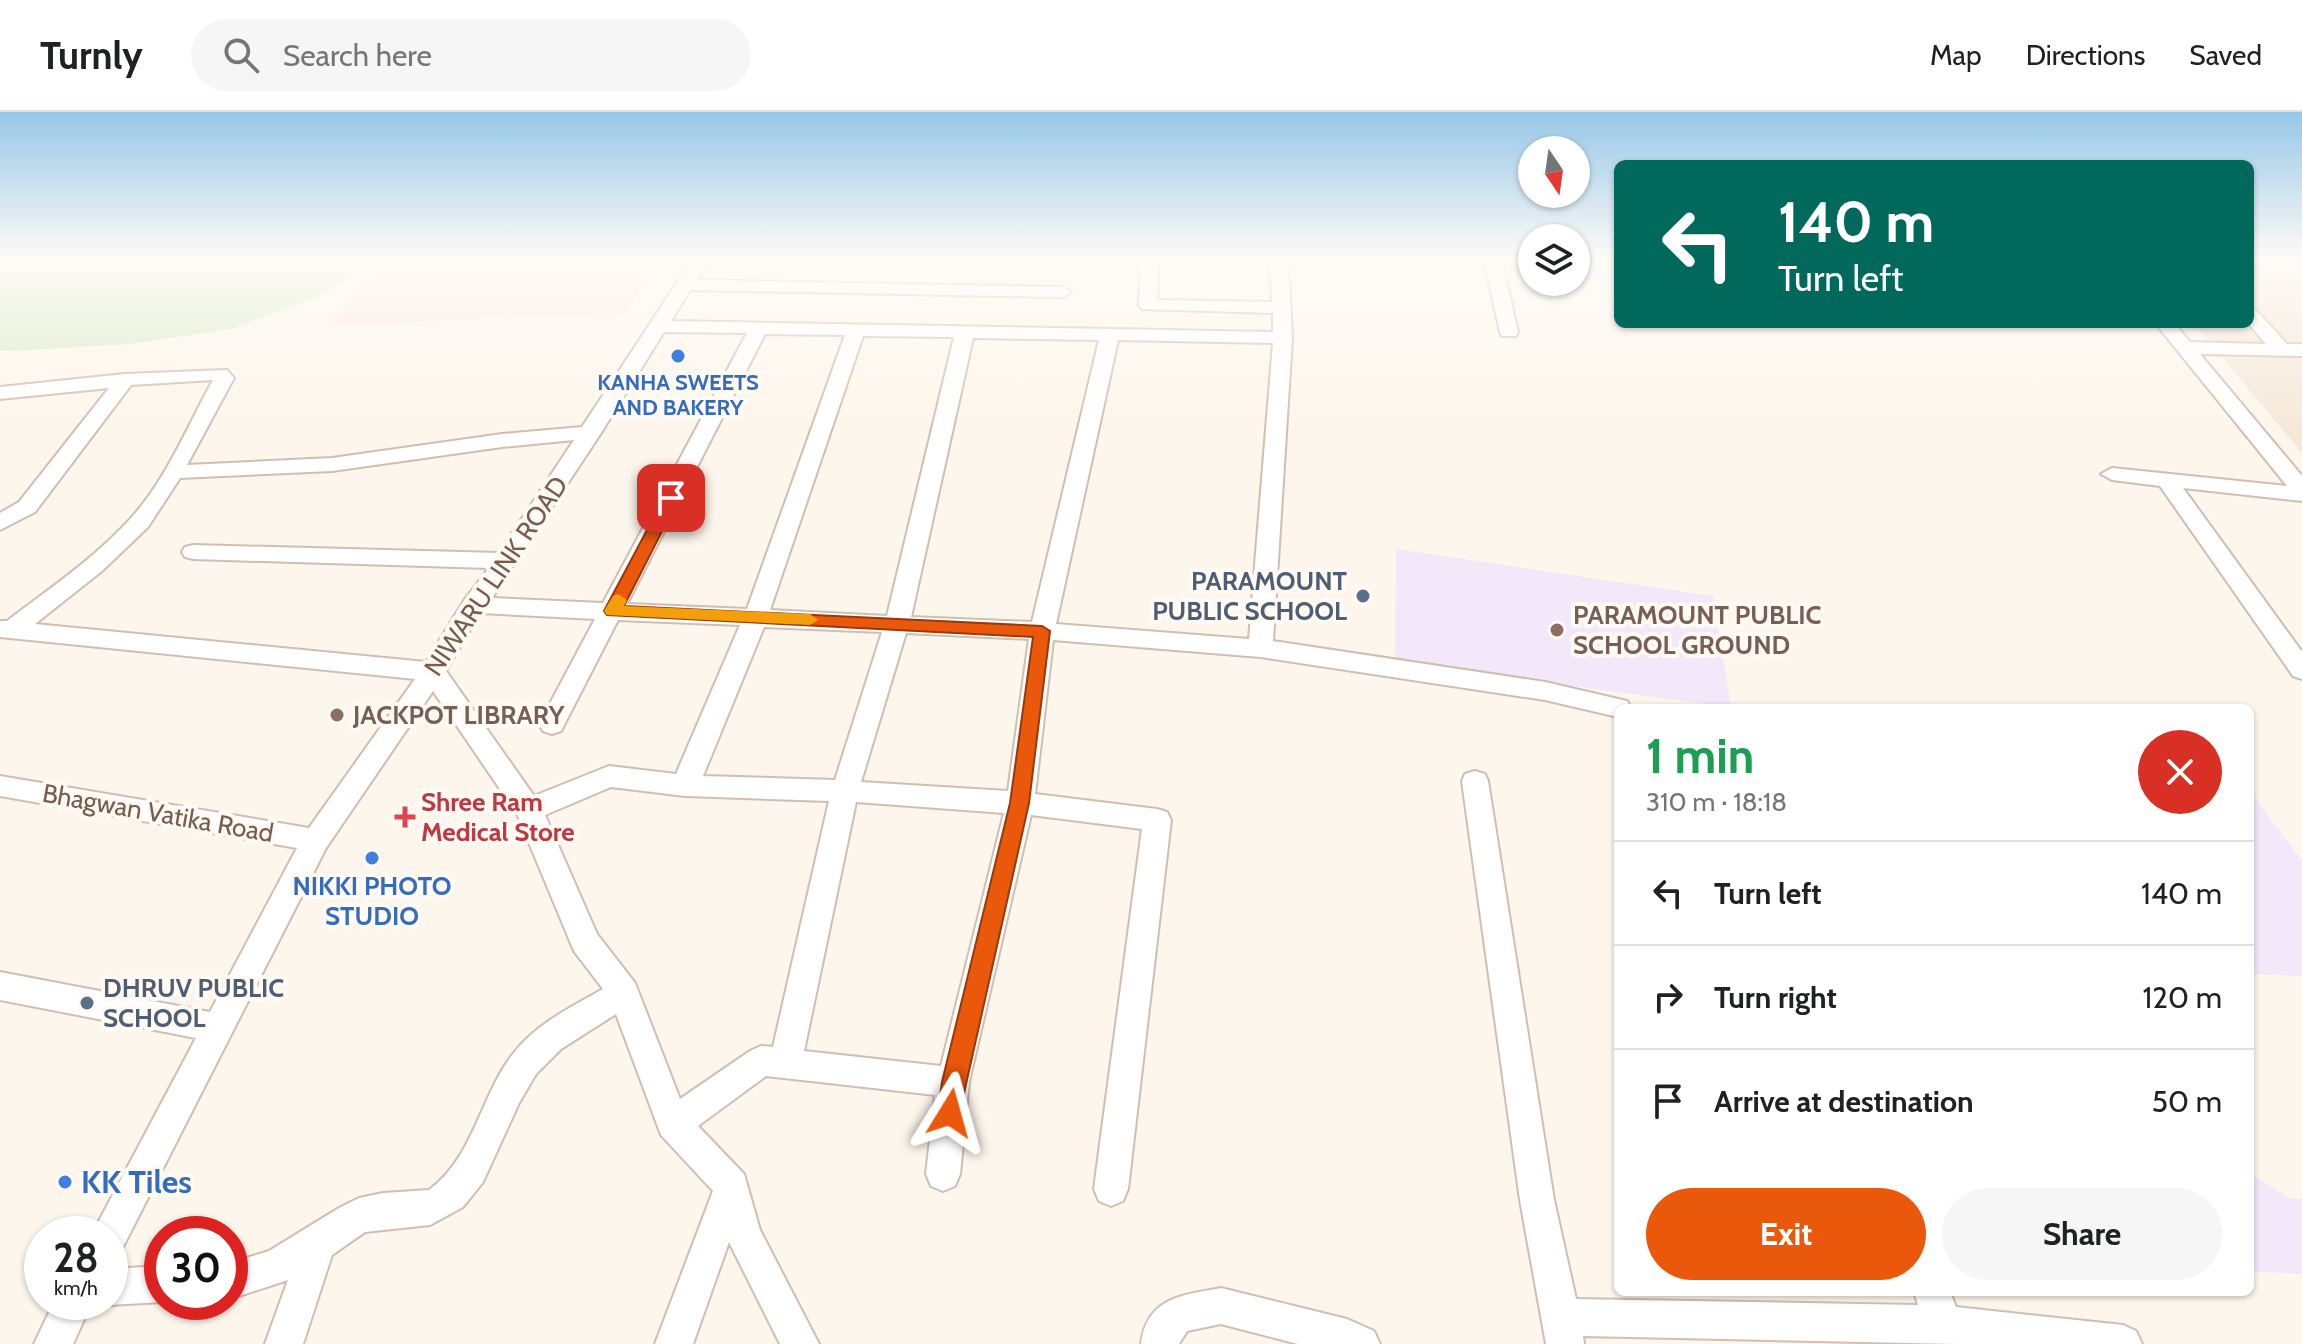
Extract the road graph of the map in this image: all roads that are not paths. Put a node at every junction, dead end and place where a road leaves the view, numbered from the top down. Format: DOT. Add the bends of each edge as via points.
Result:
graph roads {
  1 [pos="666,314"];
  2 [pos="1281,314"];
  3 [pos="1505,314"];
  4 [pos="2254,318"];
  5 [pos="658,326"];
  6 [pos="759,328"];
  7 [pos="2168,328"];
  8 [pos="856,330"];
  9 [pos="965,332"];
  10 [pos="1509,332"];
  11 [pos="1110,335"];
  12 [pos="1283,338"];
  13 [pos="2185,348"];
  14 [pos="2282,350"];
  15 [pos="2302,350"];
  16 [pos="125,380"];
  17 [pos="0,393"];
  18 [pos="591,433"];
  19 [pos="173,472"];
  20 [pos="2112,474"];
  21 [pos="2166,479"];
  22 [pos="2302,492"];
  23 [pos="0,523"];
  24 [pos="193,552"];
  25 [pos="506,561"];
  26 [pos="473,605"];
  27 [pos="613,611"];
  28 [pos="756,617"];
  29 [pos="897,624"];
  30 [pos="6,630"];
  31 [pos="1042,631"];
  32 [pos="1260,648"];
  33 [pos="2302,670"];
  34 [pos="433,672"];
  35 [pos="1614,707"];
  36 [pos="552,724"];
  37 [pos="1475,781"];
  38 [pos="0,786"];
  39 [pos="685,786"];
  40 [pos="845,791"];
  41 [pos="1020,803"];
  42 [pos="529,810"];
  43 [pos="316,840"];
  44 [pos="0,986"];
  45 [pos="624,993"];
  46 [pos="219,1028"];
  47 [pos="785,1064"];
  48 [pos="953,1082"];
  49 [pos="673,1124"];
  50 [pos="943,1174"];
  51 [pos="732,1186"];
  52 [pos="1111,1189"];
  53 [pos="120,1216"];
  54 [pos="318,1243"];
  55 [pos="248,1277"];
  56 [pos="1938,1308"];
  57 [pos="65,1320"];
  58 [pos="1563,1330"];
  59 [pos="53,1344"];
  60 [pos="284,1344"];
  61 [pos="674,1344"];
  62 [pos="800,1344"];
  63 [pos="1160,1344"];
  64 [pos="1361,1344"];
  65 [pos="2123,1344"];
  1 -- 5 [label="street, NIWARU LINK ROAD"];
  2 -- 12 [label="street"];
  3 -- 10 [label="street"];
  4 -- 14 [label="street"];
  5 -- 6 [label="street"];
  5 -- 18 [label="street, NIWARU LINK ROAD"];
  6 -- 8 [label="street"];
  6 -- 27 [label="street"];
  7 -- 13 [label="street"];
  8 -- 9 [label="street"];
  8 -- 28 [label="street"];
  9 -- 11 [label="street"];
  9 -- 29 [label="street"];
  11 -- 12 [label="street"];
  11 -- 31 [label="street"];
  12 -- 32 [label="street"];
  13 -- 14 [label="street"];
  13 -- 22 [label="street"];
  14 -- 15 [label="street"];
  16 -- 17 [label="street"];
  16 -- 19 [label="street" via="220,374 224,378"];
  16 -- 23 [label="street" via="27,507"];
  18 -- 19 [label="street" via="491,439 295,469"];
  18 -- 25 [label="street, NIWARU LINK ROAD"];
  19 -- 30 [label="street" via="118,546"];
  20 -- 21 [label="street"];
  21 -- 22 [label="street"];
  21 -- 33 [label="street"];
  24 -- 25 [label="street"];
  25 -- 26 [label="street, NIWARU LINK ROAD"];
  26 -- 27 [label="street"];
  26 -- 34 [label="street, NIWARU LINK ROAD"];
  27 -- 28 [label="street"];
  27 -- 36 [label="street"];
  28 -- 29 [label="street"];
  28 -- 39 [label="street"];
  29 -- 31 [label="street"];
  29 -- 40 [label="street"];
  30 -- 34 [label="street"];
  31 -- 32 [label="street"];
  31 -- 41 [label="street"];
  32 -- 35 [label="street" via="1545,691"];
  34 -- 42 [label="street"];
  34 -- 43 [label="street, NIWARU LINK ROAD"];
  37 -- 58 [label="street" via="1537,1200"];
  38 -- 43 [label="street, Bhagwan Vatika Road"];
  39 -- 40 [label="street"];
  39 -- 42 [label="street" via="609,776"];
  40 -- 41 [label="street"];
  40 -- 47 [label="street"];
  41 -- 48 [label="street"];
  41 -- 52 [label="street" via="1157,820"];
  42 -- 45 [label="street" via="585,942"];
  43 -- 46 [label="street, NIWARU LINK ROAD"];
  44 -- 46 [label="street"];
  45 -- 49 [label="street"];
  45 -- 54 [label="street" via="534,1053 516,1075 467,1175 452,1194 417,1212 360,1215"];
  46 -- 53 [label="street, NIWARU LINK ROAD"];
  47 -- 48 [label="street"];
  47 -- 49 [label="street" via="761,1061"];
  48 -- 50 [label="street"];
  49 -- 51 [label="street"];
  51 -- 61 [label="street"];
  51 -- 62 [label="street" via="744,1235"];
  54 -- 55 [label="street"];
  54 -- 60 [label="street"];
  56 -- 58 [label="street"];
  56 -- 65 [label="street"];
  57 -- 59 [label="street"];
  63 -- 64 [label="street" via="1176,1315 1221,1306"];
}
